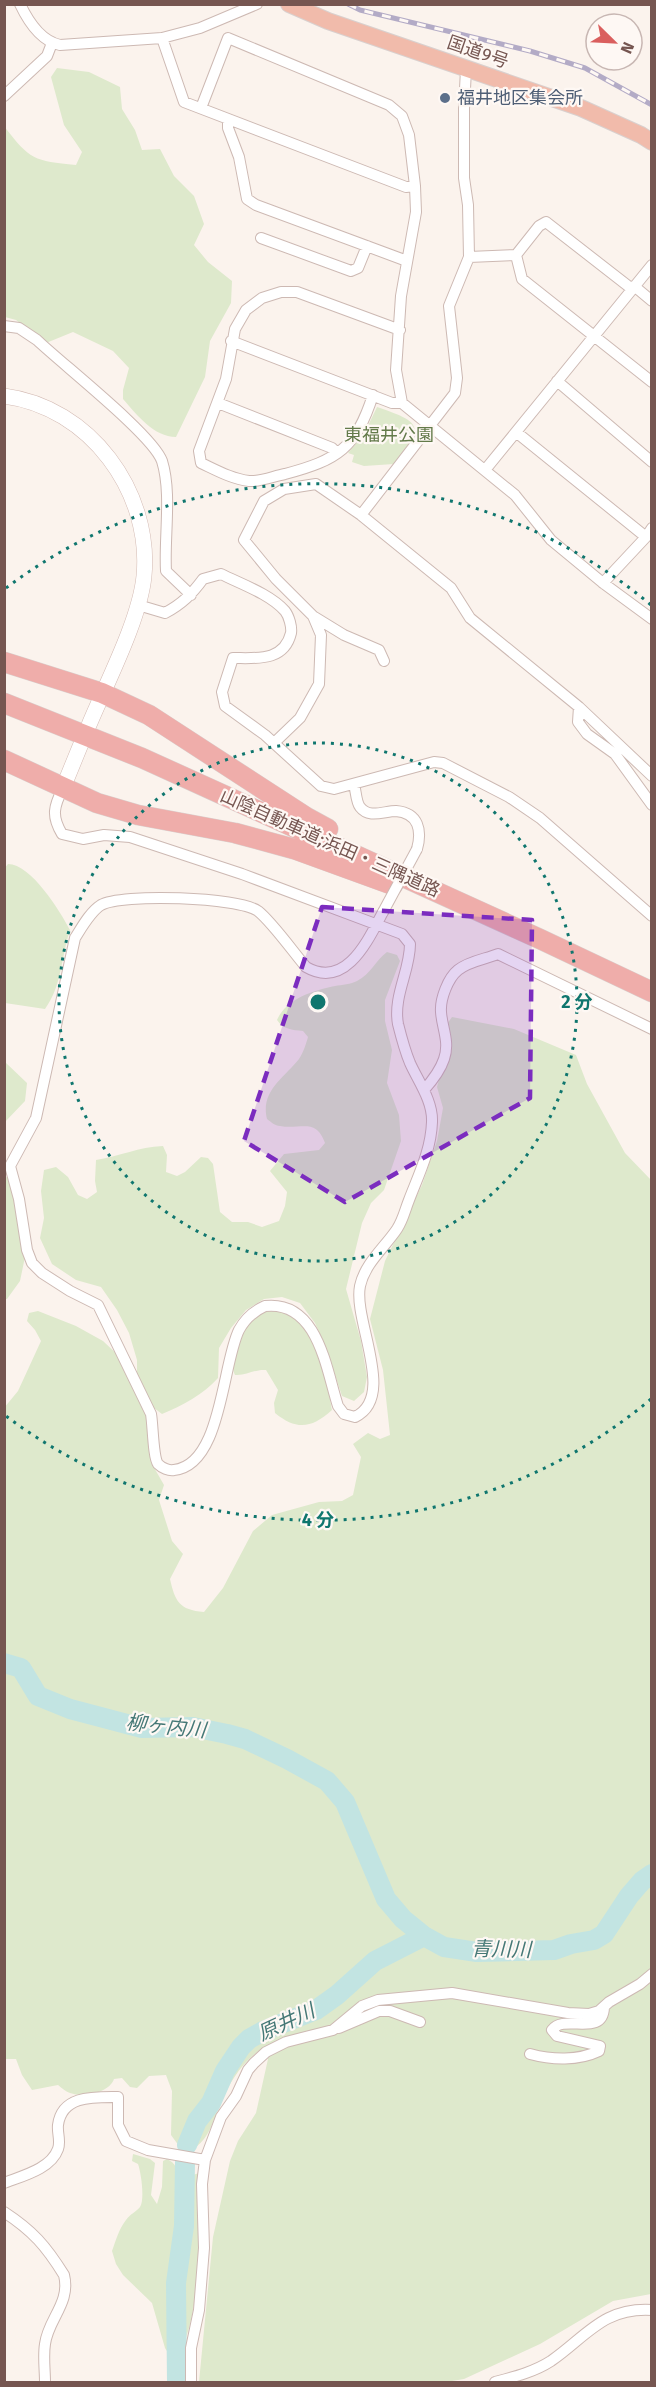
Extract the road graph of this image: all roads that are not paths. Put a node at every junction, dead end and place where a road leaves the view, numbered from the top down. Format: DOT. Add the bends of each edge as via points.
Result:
graph roads {
  1 [pos="20,4"];
  2 [pos="257,4"];
  3 [pos="289,4"];
  4 [pos="162,38"];
  5 [pos="52,43"];
  6 [pos="466,69"];
  7 [pos="4,96"];
  8 [pos="201,108"];
  9 [pos="228,119"];
  10 [pos="651,142"];
  11 [pos="415,186"];
  12 [pos="261,238"];
  13 [pos="367,246"];
  14 [pos="516,255"];
  15 [pos="469,257"];
  16 [pos="408,261"];
  17 [pos="651,265"];
  18 [pos="633,288"];
  19 [pos="651,301"];
  20 [pos="4,326"];
  21 [pos="400,330"];
  22 [pos="593,336"];
  23 [pos="231,340"];
  24 [pos="556,381"];
  25 [pos="651,382"];
  26 [pos="373,395"];
  27 [pos="4,396"];
  28 [pos="402,403"];
  29 [pos="218,404"];
  30 [pos="430,426"];
  31 [pos="516,432"];
  32 [pos="337,453"];
  33 [pos="651,462"];
  34 [pos="485,470"];
  35 [pos="361,515"];
  36 [pos="649,533"];
  37 [pos="603,583"];
  38 [pos="191,595"];
  39 [pos="138,605"];
  40 [pos="313,616"];
  41 [pos="651,619"];
  42 [pos="384,661"];
  43 [pos="4,662"];
  44 [pos="102,693"];
  45 [pos="4,703"];
  46 [pos="579,707"];
  47 [pos="89,725"];
  48 [pos="274,743"];
  49 [pos="81,744"];
  50 [pos="4,760"];
  51 [pos="651,776"];
  52 [pos="354,784"];
  53 [pos="63,788"];
  54 [pos="651,805"];
  55 [pos="408,879"];
  56 [pos="651,916"];
  57 [pos="376,925"];
  58 [pos="540,939"];
  59 [pos="651,992"];
  60 [pos="651,1029"];
  61 [pos="424,1090"];
  62 [pos="7,1164"];
  63 [pos="651,1974"];
  64 [pos="604,2007"];
  65 [pos="420,2022"];
  66 [pos="336,2028"];
  67 [pos="530,2054"];
  68 [pos="205,2160"];
  69 [pos="4,2183"];
  70 [pos="4,2212"];
  71 [pos="651,2310"];
  72 [pos="45,2382"];
  73 [pos="191,2382"];
  74 [pos="495,2382"];
  1 -- 5 [label="street" via="37,31"];
  2 -- 4 [label="street" via="200,28"];
  3 -- 6 [label="highway, 国道9号"];
  4 -- 5 [label="street"];
  4 -- 8 [label="street" via="184,102"];
  5 -- 7 [label="street" via="46,56"];
  6 -- 10 [label="highway, 国道9号" via="580,108"];
  6 -- 15 [label="street" via="464,177"];
  8 -- 9 [label="street"];
  8 -- 11 [label="street" via="228,38 389,105 402,116 409,135"];
  9 -- 11 [label="street" via="406,187"];
  9 -- 13 [label="street" via="247,199"];
  11 -- 16 [label="street" via="416,212"];
  12 -- 13 [label="street" via="351,271 358,268"];
  13 -- 16 [label="street"];
  14 -- 15 [label="street"];
  14 -- 18 [label="street" via="539,226 549,222"];
  14 -- 22 [label="street" via="522,279"];
  15 -- 30 [label="street" via="449,306 457,378 455,393"];
  16 -- 21 [label="street"];
  17 -- 18 [label="street"];
  18 -- 19 [label="street"];
  18 -- 22 [label="street"];
  20 -- 38 [label="street" via="19,328 37,340 138,431 161,459 168,489 166,571"];
  21 -- 23 [label="street" via="297,292 280,292 262,298 246,310"];
  21 -- 28 [label="street" via="396,370"];
  22 -- 24 [label="street"];
  22 -- 25 [label="street"];
  23 -- 26 [label="street"];
  23 -- 29 [label="street"];
  24 -- 31 [label="street"];
  24 -- 33 [label="street"];
  26 -- 28 [label="street"];
  26 -- 32 [label="street" via="353,440"];
  27 -- 39 [label="main road" via="37,405 69,421 104,450 119,472 140,520 144,545"];
  28 -- 30 [label="street"];
  29 -- 32 [label="street"];
  29 -- 32 [label="street" via="199,451 201,463 239,479 252,482 319,465"];
  30 -- 34 [label="street"];
  30 -- 35 [label="street"];
  31 -- 34 [label="street"];
  31 -- 36 [label="street"];
  34 -- 37 [label="street" via="523,503 551,540"];
  35 -- 40 [label="street" via="316,484 284,489 264,501 244,540"];
  35 -- 46 [label="street" via="451,588 470,618"];
  36 -- 37 [label="street"];
  37 -- 41 [label="street"];
  38 -- 39 [label="street" via="165,613"];
  38 -- 48 [label="street" via="203,579 220,574 287,613 291,631 286,644 277,654 264,658 233,658 222,692 225,706"];
  39 -- 44 [label="main road"];
  40 -- 42 [label="street" via="379,650"];
  40 -- 48 [label="street" via="321,635 319,684 300,718"];
  43 -- 44 [label="highway"];
  44 -- 47 [label="main road"];
  44 -- 55 [label="highway" via="158,721 306,817 369,850"];
  45 -- 55 [label="highway, 山陰自動車道;浜田・三隅道路" via="142,758"];
  46 -- 51 [label="street"];
  46 -- 54 [label="street" via="578,722 587,734 615,754"];
  48 -- 52 [label="street" via="321,786 334,789"];
  49 -- 53 [label="main road"];
  50 -- 53 [label="highway"];
  52 -- 56 [label="street" via="434,762 443,763 540,818"];
  52 -- 57 [label="street, bridge" via="359,806 366,812 405,814 416,822 421,833 417,849"];
  53 -- 57 [label="street" via="54,806 55,821 62,834 83,839 104,835 130,837"];
  53 -- 58 [label="highway" via="138,815 235,833 294,849"];
  55 -- 58 [label="highway, 山陰自動車道;浜田・三隅道路"];
  57 -- 61 [label="street" via="402,934 410,944 397,1005 398,1023 410,1063"];
  57 -- 62 [label="street" via="347,966 317,973 306,967 257,910 230,903 150,897 101,905 75,938 36,1118"];
  58 -- 59 [label="highway, 山陰自動車道;浜田・三隅道路"];
  60 -- 61 [label="street" via="498,954 456,971 445,990 441,1011 446,1034 445,1058"];
  61 -- 62 [label="street" via="433,1118 427,1153 404,1217 369,1264 360,1286 373,1378 372,1395 364,1413 350,1417 338,1406 316,1337 299,1314 274,1305 265,1306 239,1330 216,1420 202,1451 182,1469 171,1471 158,1464 151,1414 98,1305 32,1263 19,1199"];
  63 -- 64 [label="street"];
  64 -- 66 [label="street" via="589,2014 568,2013 443,1993 378,2000 362,2006"];
  64 -- 67 [label="street" via="601,2018 593,2023 557,2025 552,2030 557,2036 600,2046 599,2051 562,2058"];
  65 -- 66 [label="street" via="379,2011"];
  66 -- 68 [label="street" via="286,2042 254,2062 221,2117"];
  68 -- 69 [label="street" via="148,2150 126,2141 118,2125 118,2097 100,2097 70,2102 58,2124 58,2148 54,2155 32,2172"];
  68 -- 73 [label="street" via="204,2248 200,2310 191,2348"];
  70 -- 72 [label="street" via="28,2227 66,2281 64,2300 45,2342"];
  71 -- 74 [label="street" via="607,2318 549,2362 526,2374"];
}
